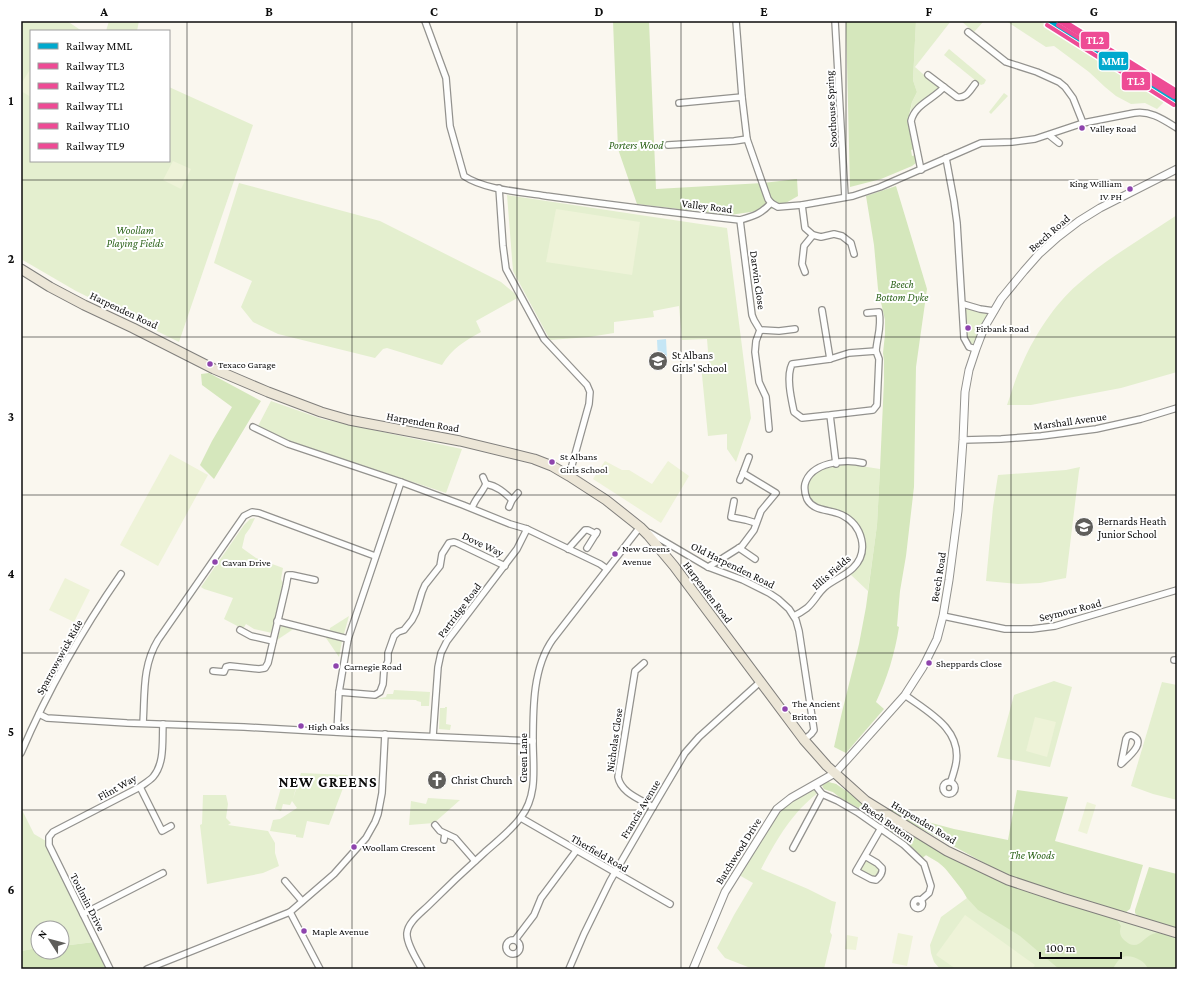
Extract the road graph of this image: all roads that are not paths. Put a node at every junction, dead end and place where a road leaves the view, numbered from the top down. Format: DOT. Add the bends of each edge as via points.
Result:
graph roads {
  1 [pos="425,21"];
  2 [pos="736,21"];
  3 [pos="835,21"];
  4 [pos="968,32"];
  5 [pos="928,74"];
  6 [pos="975,84"];
  7 [pos="944,87"];
  8 [pos="742,97"];
  9 [pos="679,103"];
  10 [pos="1083,123"];
  11 [pos="1177,128"];
  12 [pos="1049,134"];
  13 [pos="747,139"];
  14 [pos="1059,143"];
  15 [pos="668,145"];
  16 [pos="946,158"];
  17 [pos="1177,169"];
  18 [pos="921,170"];
  19 [pos="499,188"];
  20 [pos="846,197"];
  21 [pos="771,204"];
  22 [pos="802,205"];
  23 [pos="740,220"];
  24 [pos="813,235"];
  25 [pos="854,254"];
  26 [pos="21,269"];
  27 [pos="804,272"];
  28 [pos="963,304"];
  29 [pos="822,310"];
  30 [pos="994,311"];
  31 [pos="867,314"];
  32 [pos="795,329"];
  33 [pos="760,330"];
  34 [pos="976,349"];
  35 [pos="876,351"];
  36 [pos="830,359"];
  37 [pos="1177,408"];
  38 [pos="830,415"];
  39 [pos="253,427"];
  40 [pos="768,429"];
  41 [pos="963,440"];
  42 [pos="749,457"];
  43 [pos="863,463"];
  44 [pos="836,464"];
  45 [pos="743,473"];
  46 [pos="569,476"];
  47 [pos="483,477"];
  48 [pos="740,480"];
  49 [pos="401,482"];
  50 [pos="486,484"];
  51 [pos="518,493"];
  52 [pos="512,500"];
  53 [pos="734,501"];
  54 [pos="509,507"];
  55 [pos="472,508"];
  56 [pos="756,523"];
  57 [pos="590,527"];
  58 [pos="640,527"];
  59 [pos="527,530"];
  60 [pos="598,533"];
  61 [pos="650,533"];
  62 [pos="587,548"];
  63 [pos="739,548"];
  64 [pos="568,549"];
  65 [pos="375,556"];
  66 [pos="755,559"];
  67 [pos="505,566"];
  68 [pos="708,567"];
  69 [pos="607,569"];
  70 [pos="121,574"];
  71 [pos="314,580"];
  72 [pos="1177,590"];
  73 [pos="794,616"];
  74 [pos="943,616"];
  75 [pos="277,622"];
  76 [pos="240,630"];
  77 [pos="348,639"];
  78 [pos="273,641"];
  79 [pos="644,663"];
  80 [pos="214,671"];
  81 [pos="760,682"];
  82 [pos="339,692"];
  83 [pos="905,695"];
  84 [pos="38,714"];
  85 [pos="143,723"];
  86 [pos="163,724"];
  87 [pos="337,732"];
  88 [pos="385,734"];
  89 [pos="433,736"];
  90 [pos="804,740"];
  91 [pos="533,741"];
  92 [pos="21,753"];
  93 [pos="1121,764"];
  94 [pos="835,773"];
  95 [pos="951,781"];
  96 [pos="815,785"];
  97 [pos="140,788"];
  98 [pos="822,794"];
  99 [pos="653,807"];
  100 [pos="521,818"];
  101 [pos="435,825"];
  102 [pos="171,826"];
  103 [pos="881,828"];
  104 [pos="445,834"];
  105 [pos="444,840"];
  106 [pos="49,845"];
  107 [pos="793,848"];
  108 [pos="576,851"];
  109 [pos="865,856"];
  110 [pos="475,860"];
  111 [pos="615,872"];
  112 [pos="163,873"];
  113 [pos="285,881"];
  114 [pos="921,900"];
  115 [pos="302,902"];
  116 [pos="670,904"];
  117 [pos="290,912"];
  118 [pos="84,914"];
  119 [pos="1177,932"];
  120 [pos="515,940"];
  121 [pos="110,969"];
  122 [pos="147,969"];
  123 [pos="320,969"];
  124 [pos="422,969"];
  125 [pos="569,969"];
  126 [pos="693,969"];
  1 -- 19 [label="street, Valley Road" via="446,78 450,126 464,176 469,180"];
  2 -- 8 [label="street"];
  3 -- 20 [label="street, Soothouse Spring"];
  4 -- 10 [label="street" via="1006,62 1059,82 1073,98"];
  5 -- 7 [label="street"];
  6 -- 7 [label="street" via="961,98"];
  7 -- 18 [label="street" via="921,105 913,115"];
  8 -- 9 [label="street"];
  8 -- 13 [label="street"];
  10 -- 11 [label="street" via="1147,112"];
  10 -- 12 [label="street"];
  12 -- 14 [label="street"];
  12 -- 16 [label="street" via="1035,139 981,143"];
  13 -- 15 [label="street"];
  13 -- 21 [label="street"];
  16 -- 18 [label="street"];
  16 -- 28 [label="street" via="956,216"];
  17 -- 30 [label="street, Beech Road" via="1100,208 1058,237 1024,271"];
  18 -- 20 [label="street" via="880,187"];
  19 -- 23 [label="street, Valley Road"];
  19 -- 46 [label="street" via="506,269 544,339 587,385 590,392"];
  20 -- 22 [label="street"];
  21 -- 22 [label="street" via="778,207"];
  21 -- 23 [label="street, Valley Road" via="756,216"];
  22 -- 24 [label="street" via="806,228"];
  23 -- 33 [label="street, Darwin Close" via="752,315"];
  24 -- 25 [label="street" via="842,236 851,243"];
  24 -- 27 [label="street" via="804,246"];
  26 -- 46 [label="main road, Harpenden Road" via="84,305 214,369 268,392 349,420 460,441 534,459"];
  28 -- 30 [label="street"];
  28 -- 34 [label="street" via="964,338 969,347"];
  29 -- 36 [label="street"];
  30 -- 34 [label="street, Beech Road"];
  31 -- 35 [label="street" via="879,312 880,330"];
  32 -- 33 [label="street"];
  33 -- 40 [label="street" via="755,352 759,382 766,397"];
  34 -- 41 [label="street, Beech Road" via="965,392"];
  35 -- 36 [label="street" via="849,353"];
  35 -- 38 [label="street" via="877,405 873,410"];
  36 -- 38 [label="street" via="792,364 789,379 794,412 802,418"];
  37 -- 41 [label="street, Marshall Avenue" via="1096,429 1001,439"];
  38 -- 44 [label="street"];
  39 -- 49 [label="street" via="288,444"];
  41 -- 74 [label="street, Beech Road" via="958,511"];
  42 -- 45 [label="street"];
  43 -- 44 [label="street, Ellis Fields"];
  44 -- 73 [label="street, Ellis Fields" via="825,465 810,475 805,487 807,500 821,510 842,516 856,526 861,537 861,554 852,569 826,587 807,608"];
  45 -- 48 [label="street"];
  45 -- 56 [label="street" via="776,493 760,511"];
  46 -- 58 [label="main road, Harpenden Road" via="606,500"];
  47 -- 50 [label="street"];
  49 -- 55 [label="street"];
  49 -- 65 [label="street"];
  50 -- 52 [label="street" via="501,490"];
  50 -- 55 [label="street"];
  51 -- 52 [label="street"];
  52 -- 54 [label="street"];
  53 -- 56 [label="street" via="731,517"];
  55 -- 59 [label="street"];
  56 -- 63 [label="street" via="754,530"];
  57 -- 60 [label="street"];
  58 -- 69 [label="street, Green Lane"];
  58 -- 81 [label="main road, Harpenden Road" via="674,566"];
  59 -- 64 [label="street"];
  59 -- 67 [label="street, Partridge Road"];
  60 -- 62 [label="street"];
  60 -- 64 [label="street" via="585,530"];
  61 -- 68 [label="street, Old Harpenden Road"];
  63 -- 66 [label="street"];
  63 -- 68 [label="street"];
  64 -- 69 [label="street"];
  65 -- 77 [label="street"];
  65 -- 85 [label="street" via="259,513 247,514 241,519 151,653 147,666"];
  67 -- 82 [label="street, Dove Way" via="457,543 449,543 442,554 440,566 422,592 412,620 404,630 394,636 380,692 375,695"];
  67 -- 89 [label="street, Partridge Road" via="447,641 441,653"];
  68 -- 73 [label="street, Old Harpenden Road" via="769,593 784,604"];
  69 -- 91 [label="street, Green Lane" via="544,653 537,675"];
  70 -- 84 [label="street, Sparrowswick Ride" via="80,636"];
  71 -- 75 [label="street" via="288,575"];
  72 -- 74 [label="street, Seymour Road" via="1055,626 1032,629 1005,630"];
  73 -- 90 [label="street, Old Harpenden Road" via="799,632 814,730"];
  74 -- 83 [label="street, Beech Road" via="937,639"];
  75 -- 77 [label="street"];
  75 -- 78 [label="street"];
  76 -- 78 [label="street" via="251,636"];
  77 -- 82 [label="street"];
  78 -- 80 [label="street" via="265,668 230,666 226,667 224,672"];
  79 -- 99 [label="street, Nicholas Close" via="635,671 618,777 626,791"];
  81 -- 90 [label="main road, Harpenden Road"];
  81 -- 99 [label="street, Francis Avenue" via="685,753"];
  82 -- 87 [label="street"];
  83 -- 94 [label="street, Beech Road"];
  83 -- 95 [label="street" via="943,723 951,734 956,747 956,762"];
  84 -- 85 [label="street" via="47,718"];
  84 -- 92 [label="street, Sparrowswick Ride"];
  85 -- 86 [label="street"];
  86 -- 87 [label="street"];
  86 -- 97 [label="street, Flint Way" via="160,766"];
  87 -- 88 [label="street"];
  88 -- 89 [label="street"];
  88 -- 115 [label="street" via="381,804 375,822 366,838 346,862"];
  89 -- 91 [label="street"];
  90 -- 94 [label="main road, Harpenden Road"];
  91 -- 100 [label="street, Green Lane" via="532,796"];
  93 -- 93 [label="street" via="1126,739 1128,736 1134,736 1138,740 1137,747"];
  94 -- 96 [label="street, Batchwood Drive"];
  94 -- 119 [label="main road, Harpenden Road" via="866,801 947,851 1008,880"];
  96 -- 98 [label="street"];
  96 -- 126 [label="street, Batchwood Drive" via="791,798 773,814 725,892"];
  97 -- 102 [label="street" via="162,831"];
  97 -- 106 [label="street, Flint Way" via="53,832 49,837"];
  98 -- 103 [label="street, Beech Bottom"];
  98 -- 107 [label="street"];
  99 -- 111 [label="street, Francis Avenue"];
  100 -- 108 [label="street, Therfield Road"];
  100 -- 110 [label="street, Green Lane"];
  101 -- 104 [label="street"];
  103 -- 109 [label="street"];
  103 -- 114 [label="street, Beech Bottom" via="904,844 924,864 932,886"];
  104 -- 105 [label="street"];
  104 -- 110 [label="street" via="455,838"];
  106 -- 118 [label="street, Toulmin Drive"];
  108 -- 111 [label="street, Therfield Road"];
  108 -- 120 [label="street" via="541,898 534,915"];
  109 -- 109 [label="street" via="856,871 876,880 882,868"];
  110 -- 124 [label="street, Green Lane" via="409,926 406,934 408,941"];
  111 -- 116 [label="street, Therfield Road"];
  111 -- 125 [label="street, Francis Avenue"];
  112 -- 118 [label="street"];
  113 -- 115 [label="street"];
  115 -- 117 [label="street"];
  117 -- 122 [label="street"];
  117 -- 123 [label="street"];
  118 -- 121 [label="street, Toulmin Drive"];
}
